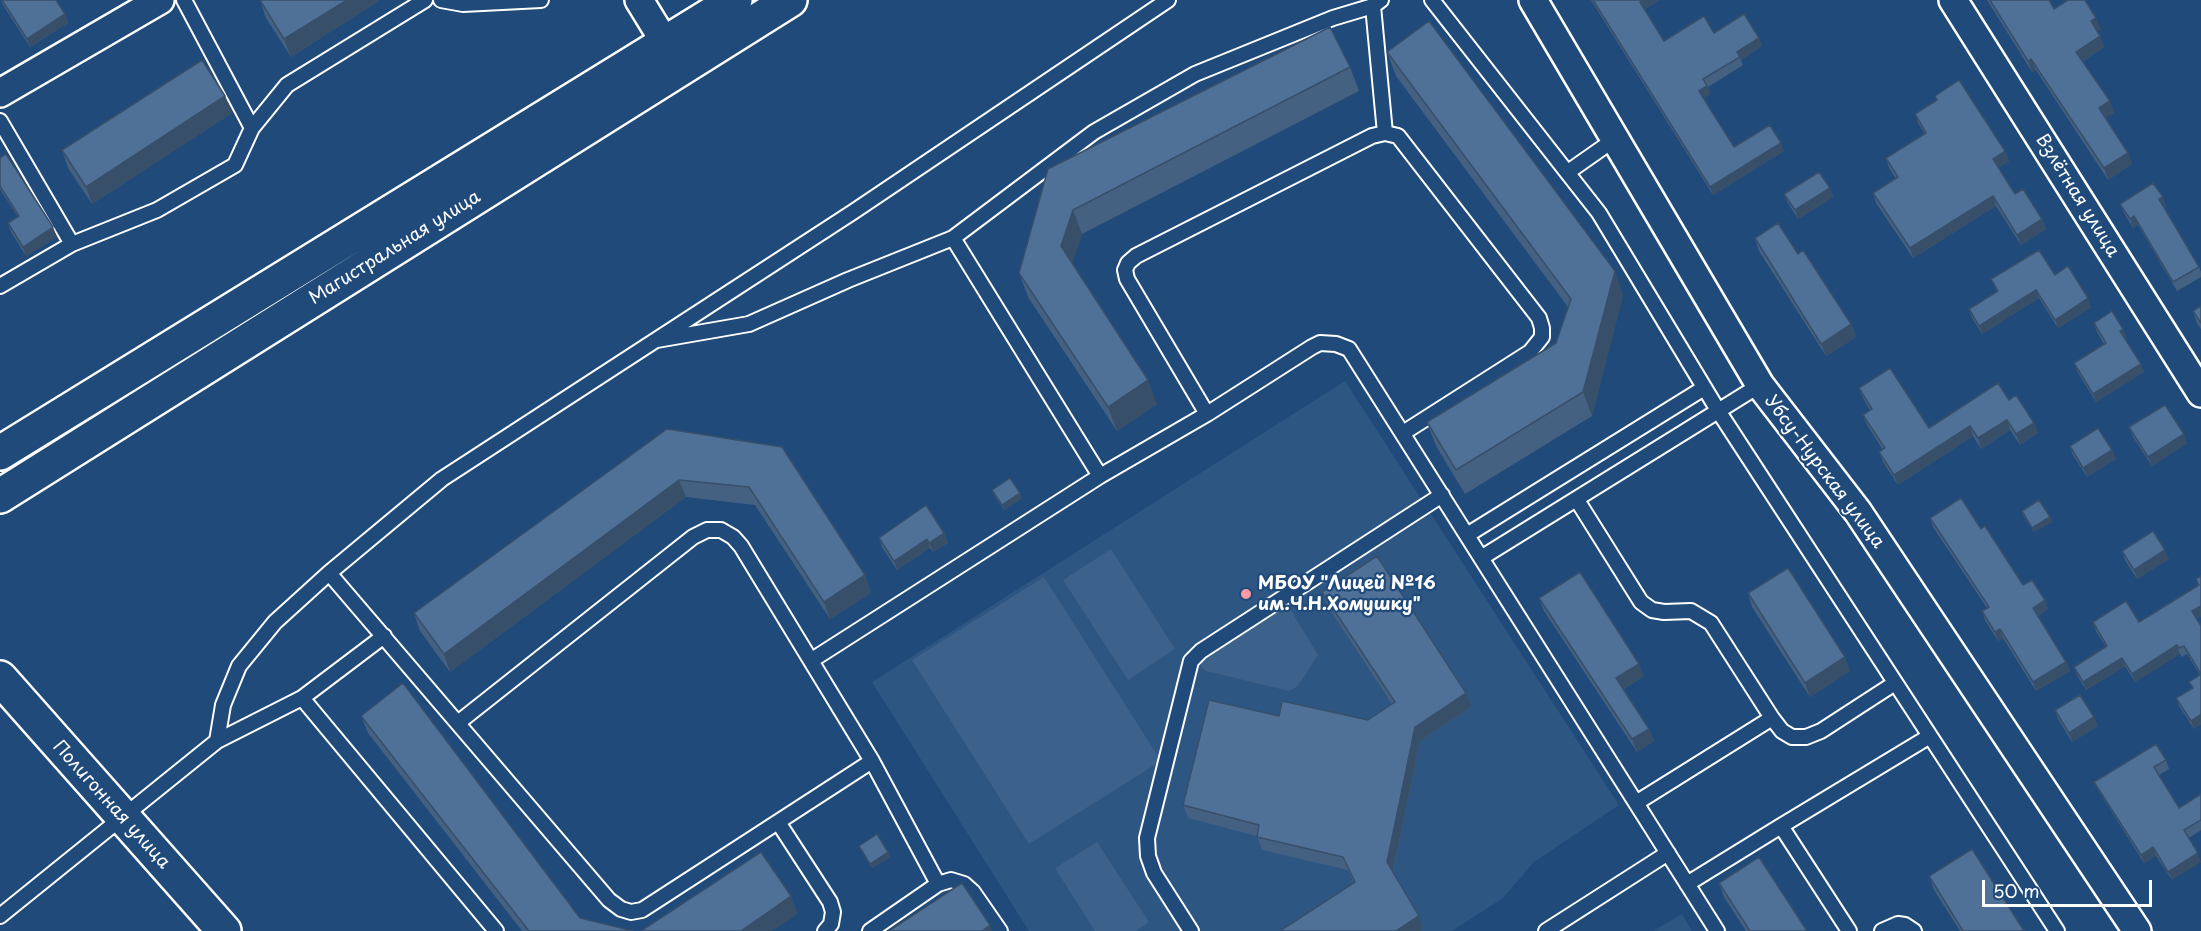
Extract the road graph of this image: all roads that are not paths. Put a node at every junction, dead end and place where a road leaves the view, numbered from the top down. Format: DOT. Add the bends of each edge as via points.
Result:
graph roads {
  1 [pos="160,0"];
  2 [pos="184,0"];
  3 [pos="425,0"];
  4 [pos="441,0"];
  5 [pos="541,0"];
  6 [pos="639,0"];
  7 [pos="735,0"];
  8 [pos="790,0"];
  9 [pos="1168,0"];
  10 [pos="1432,0"];
  11 [pos="1533,0"];
  12 [pos="1953,0"];
  13 [pos="1377,3"];
  14 [pos="666,44"];
  15 [pos="0,93"];
  16 [pos="0,121"];
  17 [pos="252,128"];
  18 [pos="1385,132"];
  19 [pos="1615,139"];
  20 [pos="1568,172"];
  21 [pos="953,238"];
  22 [pos="72,244"];
  23 [pos="0,286"];
  24 [pos="652,341"];
  25 [pos="1760,385"];
  26 [pos="1704,388"];
  27 [pos="2201,393"];
  28 [pos="1719,412"];
  29 [pos="1208,414"];
  30 [pos="1403,433"];
  31 [pos="0,453"];
  32 [pos="1100,476"];
  33 [pos="1442,495"];
  34 [pos="0,496"];
  35 [pos="1577,500"];
  36 [pos="1467,535"];
  37 [pos="1481,558"];
  38 [pos="329,573"];
  39 [pos="384,636"];
  40 [pos="812,660"];
  41 [pos="0,678"];
  42 [pos="1895,682"];
  43 [pos="302,698"];
  44 [pos="1772,718"];
  45 [pos="459,722"];
  46 [pos="1930,736"];
  47 [pos="217,741"];
  48 [pos="872,761"];
  49 [pos="1636,803"];
  50 [pos="121,817"];
  51 [pos="778,822"];
  52 [pos="1781,826"];
  53 [pos="1668,853"];
  54 [pos="938,884"];
  55 [pos="1688,884"];
  56 [pos="0,916"];
  57 [pos="224,931"];
  58 [pos="496,931"];
  59 [pos="825,931"];
  60 [pos="870,931"];
  61 [pos="1000,931"];
  62 [pos="1191,931"];
  63 [pos="1546,931"];
  64 [pos="1717,931"];
  65 [pos="1849,931"];
  66 [pos="1882,931"];
  67 [pos="1914,931"];
  68 [pos="2057,931"];
  69 [pos="2137,931"];
  1 -- 15 [label="street"];
  2 -- 17 [label="lane"];
  3 -- 17 [label="lane" via="287,85"];
  4 -- 5 [label="lane" via="463,4"];
  6 -- 14 [label="street"];
  7 -- 14 [label="main road, Магистральная улица"];
  8 -- 34 [label="main road, Магистральная улица"];
  9 -- 24 [label="lane" via="853,212"];
  10 -- 20 [label="lane"];
  11 -- 19 [label="street, Убсу-Нурская улица"];
  12 -- 27 [label="street, Взлётная улица"];
  13 -- 18 [label="lane"];
  13 -- 21 [label="lane" via="1195,74 1094,132"];
  14 -- 31 [label="main road, Магистральная улица"];
  16 -- 22 [label="lane"];
  17 -- 22 [label="lane" via="235,165 157,210"];
  18 -- 29 [label="lane" via="1128,263 1127,279"];
  18 -- 30 [label="lane" via="1398,136 1539,318 1542,328 1542,337 1530,352"];
  19 -- 20 [label="lane"];
  19 -- 25 [label="street, Убсу-Нурская улица"];
  20 -- 26 [label="lane" via="1599,213"];
  21 -- 24 [label="lane" via="749,324"];
  21 -- 32 [label="lane"];
  22 -- 23 [label="lane"];
  24 -- 38 [label="lane" via="442,479"];
  25 -- 28 [label="lane"];
  25 -- 69 [label="street, Убсу-Нурская улица" via="1858,512"];
  26 -- 28 [label="lane"];
  26 -- 36 [label="lane"];
  28 -- 35 [label="lane"];
  28 -- 42 [label="lane"];
  29 -- 30 [label="lane" via="1312,347 1328,342 1349,349"];
  29 -- 32 [label="lane"];
  30 -- 33 [label="lane"];
  32 -- 40 [label="lane"];
  33 -- 36 [label="lane"];
  33 -- 62 [label="lane" via="1191,661 1147,838 1154,873"];
  35 -- 37 [label="lane"];
  35 -- 44 [label="lane" via="1641,602 1652,610 1691,611 1711,623"];
  36 -- 37 [label="lane"];
  37 -- 49 [label="lane"];
  38 -- 39 [label="lane"];
  38 -- 47 [label="lane" via="275,622 239,666 223,705"];
  39 -- 43 [label="lane"];
  39 -- 45 [label="lane"];
  40 -- 45 [label="lane" via="741,546 721,530 707,531 693,537"];
  40 -- 48 [label="lane"];
  41 -- 50 [label="main road, Полигонная улица"];
  42 -- 44 [label="lane" via="1806,737 1792,737"];
  42 -- 46 [label="lane"];
  43 -- 47 [label="lane"];
  43 -- 58 [label="lane"];
  44 -- 49 [label="lane"];
  45 -- 51 [label="lane" via="609,900 621,909 642,910"];
  46 -- 52 [label="lane"];
  46 -- 68 [label="lane"];
  47 -- 50 [label="lane"];
  48 -- 51 [label="lane"];
  48 -- 54 [label="lane"];
  49 -- 53 [label="lane"];
  50 -- 56 [label="lane"];
  50 -- 57 [label="main road, Полигонная улица"];
  51 -- 59 [label="lane" via="830,902 831,924"];
  52 -- 55 [label="lane"];
  52 -- 65 [label="lane"];
  53 -- 55 [label="lane"];
  53 -- 63 [label="lane"];
  54 -- 60 [label="lane"];
  54 -- 61 [label="lane" via="951,880 964,884"];
  55 -- 64 [label="lane"];
  66 -- 67 [label="lane" via="1898,924"];
}
